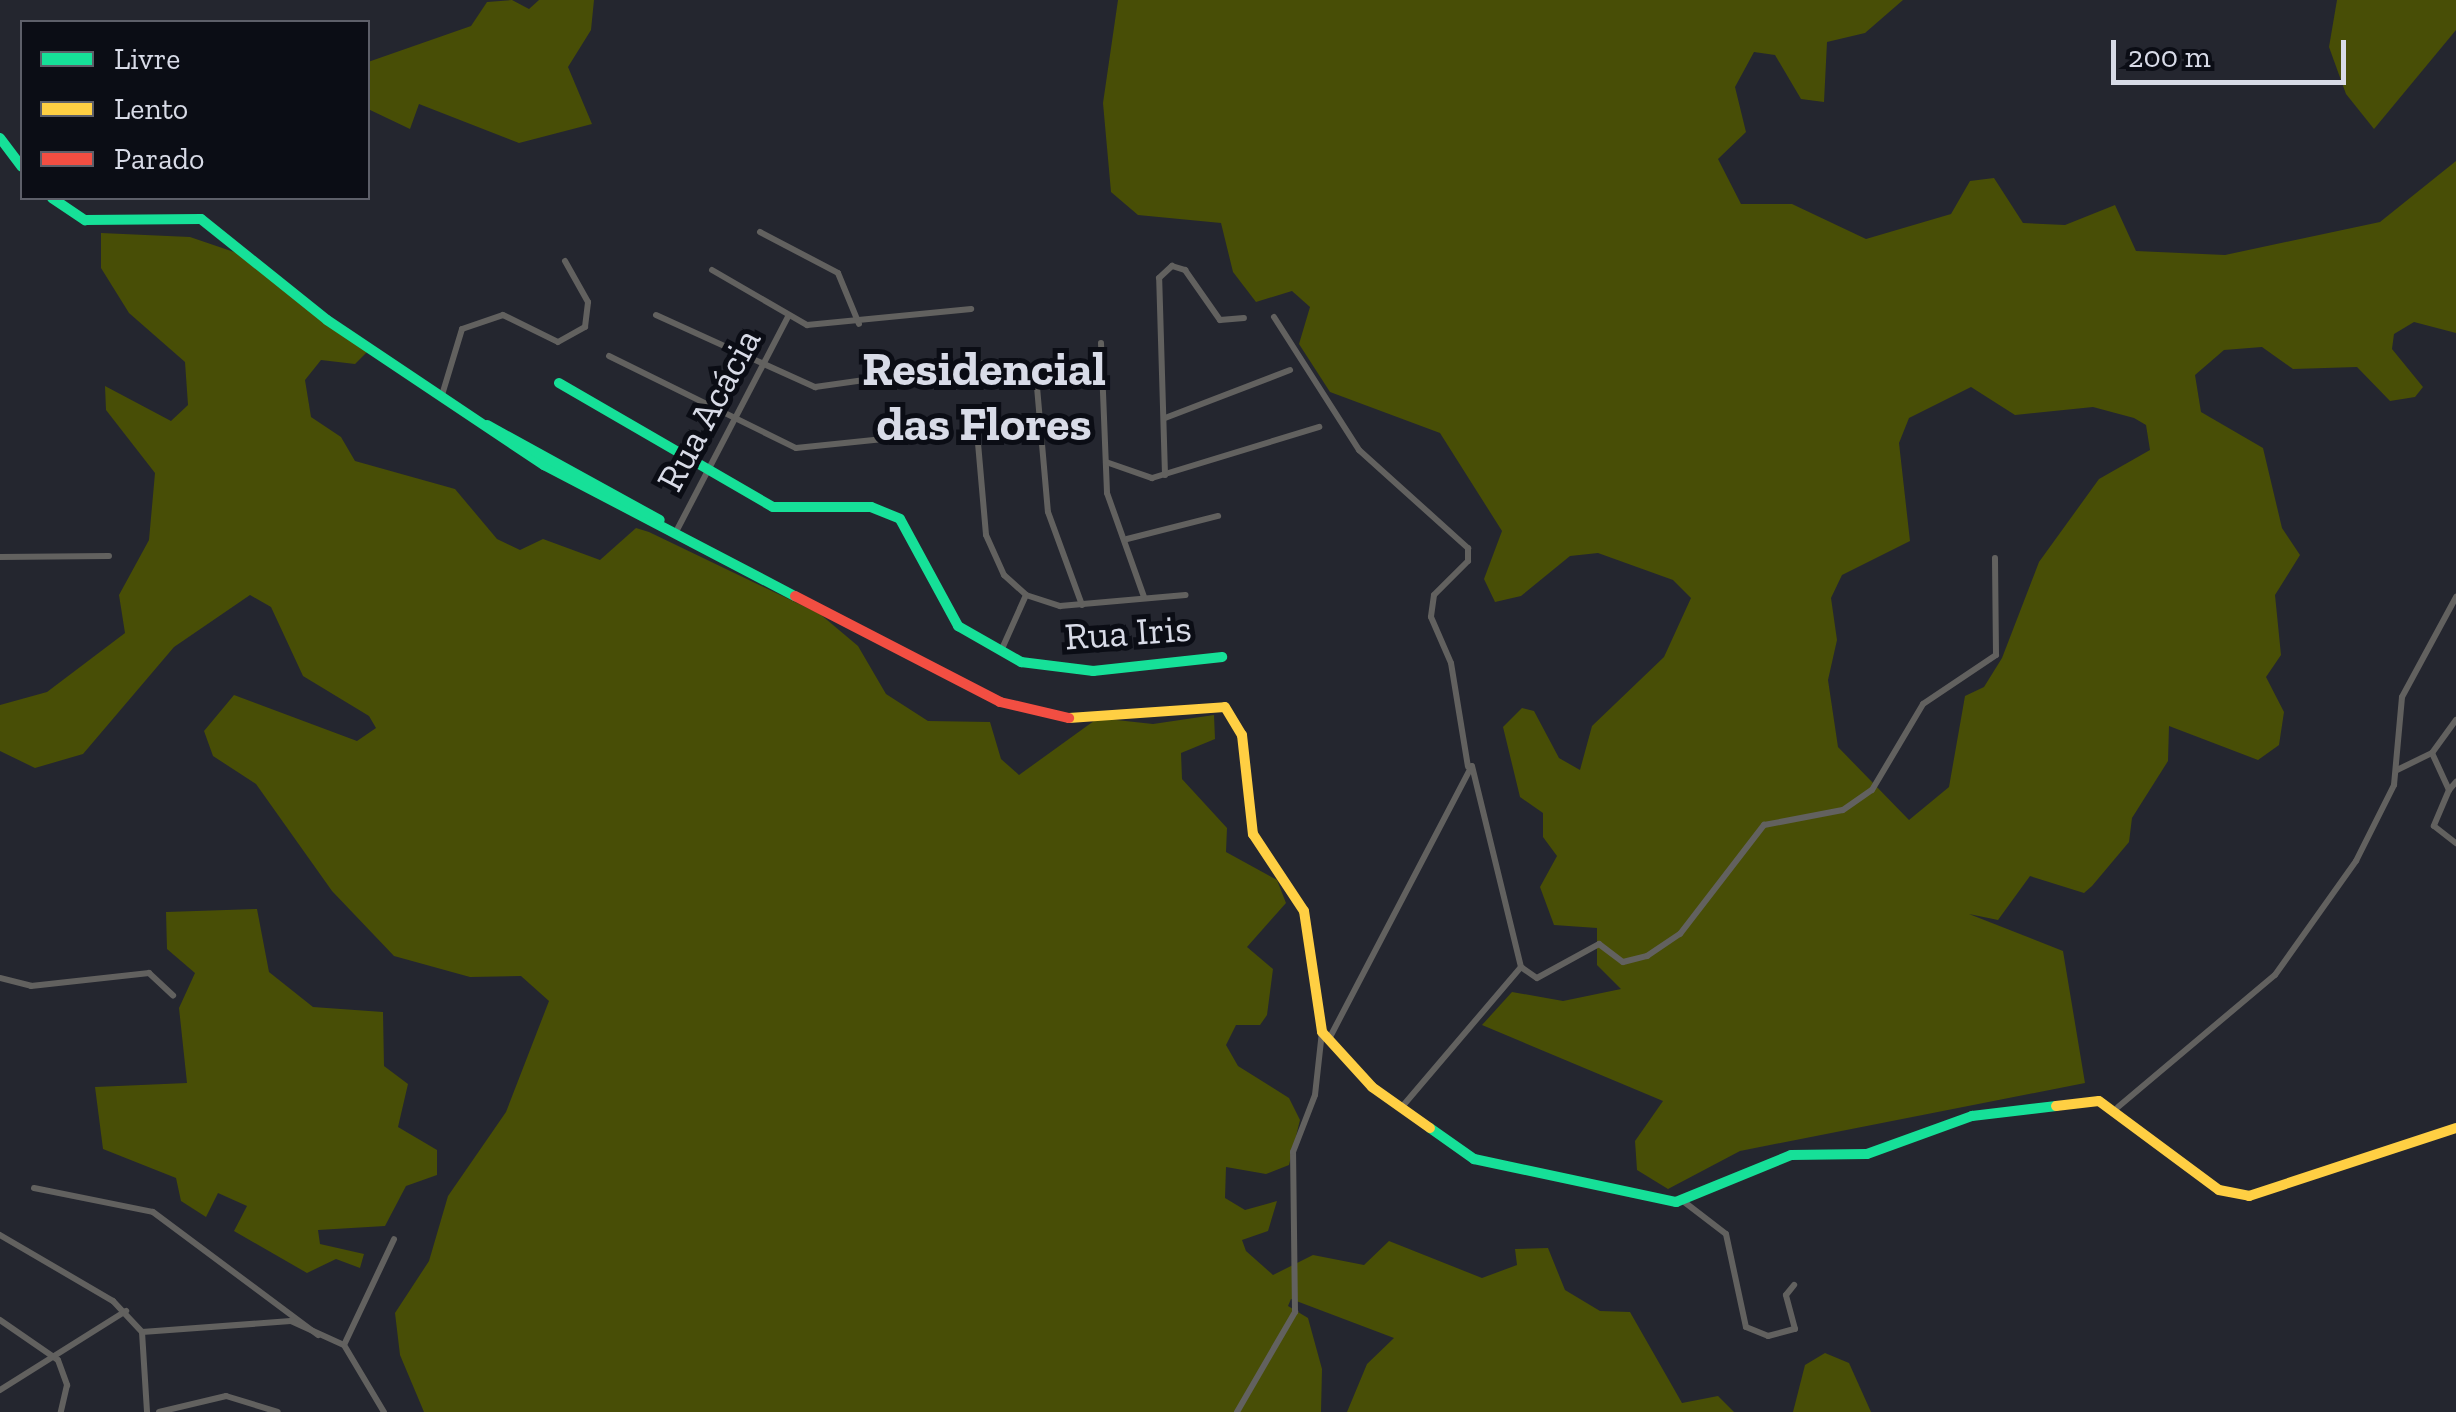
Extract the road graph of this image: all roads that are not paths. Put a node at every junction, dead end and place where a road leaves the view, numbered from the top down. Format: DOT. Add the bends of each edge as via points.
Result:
graph roads {
  1 [pos="0,138"];
  2 [pos="20,164"];
  3 [pos="56,200"];
  4 [pos="760,232"];
  5 [pos="564,261"];
  6 [pos="712,270"];
  7 [pos="972,309"];
  8 [pos="656,315"];
  9 [pos="1274,316"];
  10 [pos="788,317"];
  11 [pos="1244,318"];
  12 [pos="859,324"];
  13 [pos="1100,343"];
  14 [pos="609,356"];
  15 [pos="984,364"];
  16 [pos="762,366"];
  17 [pos="1290,370"];
  18 [pos="560,383"];
  19 [pos="1038,388"];
  20 [pos="442,394"];
  21 [pos="1165,418"];
  22 [pos="734,419"];
  23 [pos="1319,426"];
  24 [pos="922,435"];
  25 [pos="978,444"];
  26 [pos="1106,461"];
  27 [pos="706,471"];
  28 [pos="1166,475"];
  29 [pos="1218,516"];
  30 [pos="678,528"];
  31 [pos="1127,538"];
  32 [pos="0,556"];
  33 [pos="109,556"];
  34 [pos="1994,558"];
  35 [pos="1186,595"];
  36 [pos="1026,596"];
  37 [pos="1144,597"];
  38 [pos="2456,597"];
  39 [pos="1082,604"];
  40 [pos="1000,652"];
  41 [pos="1222,657"];
  42 [pos="2456,720"];
  43 [pos="2432,753"];
  44 [pos="1468,767"];
  45 [pos="2397,770"];
  46 [pos="2456,782"];
  47 [pos="2449,790"];
  48 [pos="2456,843"];
  49 [pos="1521,967"];
  50 [pos="0,978"];
  51 [pos="173,995"];
  52 [pos="1325,1036"];
  53 [pos="2118,1107"];
  54 [pos="1400,1108"];
  55 [pos="2456,1128"];
  56 [pos="34,1188"];
  57 [pos="1684,1201"];
  58 [pos="0,1234"];
  59 [pos="394,1239"];
  60 [pos="1794,1285"];
  61 [pos="126,1312"];
  62 [pos="0,1320"];
  63 [pos="142,1332"];
  64 [pos="318,1336"];
  65 [pos="344,1345"];
  66 [pos="58,1360"];
  67 [pos="0,1390"];
  68 [pos="60,1412"];
  69 [pos="147,1412"];
  70 [pos="159,1412"];
  71 [pos="278,1412"];
  72 [pos="384,1412"];
  73 [pos="1237,1412"];
  1 -- 2 [label="street"];
  3 -- 20 [label="street" via="100,222 200,219 327,320"];
  4 -- 12 [label="street" via="838,273"];
  5 -- 20 [label="street" via="588,302 585,327 558,342 502,314 462,328"];
  6 -- 10 [label="street"];
  7 -- 12 [label="street"];
  8 -- 16 [label="street"];
  9 -- 44 [label="street" via="1360,450 1468,548 1468,560 1434,595 1431,618 1451,664"];
  10 -- 12 [label="street" via="819,327"];
  10 -- 16 [label="street, Rua Acácia"];
  11 -- 21 [label="street" via="1220,320 1186,270 1162,273"];
  13 -- 26 [label="street"];
  14 -- 22 [label="street"];
  15 -- 16 [label="street" via="815,386"];
  16 -- 22 [label="street, Rua Acácia"];
  17 -- 21 [label="street"];
  18 -- 27 [label="street, Rua Iris"];
  19 -- 39 [label="street" via="1048,512"];
  20 -- 30 [label="street"];
  21 -- 28 [label="street"];
  22 -- 24 [label="street" via="796,448"];
  22 -- 27 [label="street, Rua Acácia"];
  23 -- 28 [label="street"];
  25 -- 36 [label="street" via="986,536"];
  26 -- 28 [label="street" via="1141,476"];
  26 -- 31 [label="street" via="1107,493"];
  27 -- 30 [label="street, Rua Acácia"];
  27 -- 40 [label="street, Rua Iris" via="791,513 871,508 900,518 958,626"];
  29 -- 31 [label="street"];
  30 -- 52 [label="street" via="1024,712 1067,718 1226,707 1242,735 1244,808 1304,911"];
  31 -- 37 [label="street"];
  32 -- 33 [label="street"];
  34 -- 49 [label="street" via="1996,655 1923,704 1872,790 1843,810 1764,825 1680,934 1647,956 1623,962 1599,944 1537,978"];
  35 -- 37 [label="street"];
  36 -- 39 [label="street"];
  36 -- 40 [label="street"];
  37 -- 39 [label="street"];
  38 -- 45 [label="street" via="2402,697"];
  40 -- 41 [label="street, Rua Iris" via="1039,668 1093,671"];
  42 -- 43 [label="street"];
  43 -- 45 [label="street"];
  43 -- 47 [label="street"];
  44 -- 49 [label="street" via="1478,771"];
  44 -- 52 [label="street"];
  45 -- 53 [label="street" via="2356,861 2275,976"];
  46 -- 47 [label="street"];
  47 -- 48 [label="street" via="2434,826"];
  49 -- 54 [label="street"];
  50 -- 51 [label="street" via="31,986 149,973"];
  52 -- 54 [label="street"];
  52 -- 73 [label="street" via="1315,1094 1292,1152 1294,1312"];
  53 -- 55 [label="street" via="2235,1196"];
  53 -- 57 [label="street" via="2006,1109 1867,1154 1791,1155"];
  54 -- 57 [label="street" via="1474,1159"];
  56 -- 64 [label="street" via="153,1212"];
  57 -- 60 [label="street" via="1726,1234 1746,1327 1768,1336 1795,1328 1786,1294"];
  58 -- 61 [label="street"];
  59 -- 65 [label="street"];
  61 -- 63 [label="street"];
  61 -- 66 [label="street"];
  62 -- 66 [label="street"];
  63 -- 64 [label="street" via="279,1318"];
  63 -- 69 [label="street"];
  64 -- 65 [label="street"];
  65 -- 72 [label="street"];
  66 -- 67 [label="street"];
  66 -- 68 [label="street" via="67,1386"];
  70 -- 71 [label="street" via="226,1396"];
}
